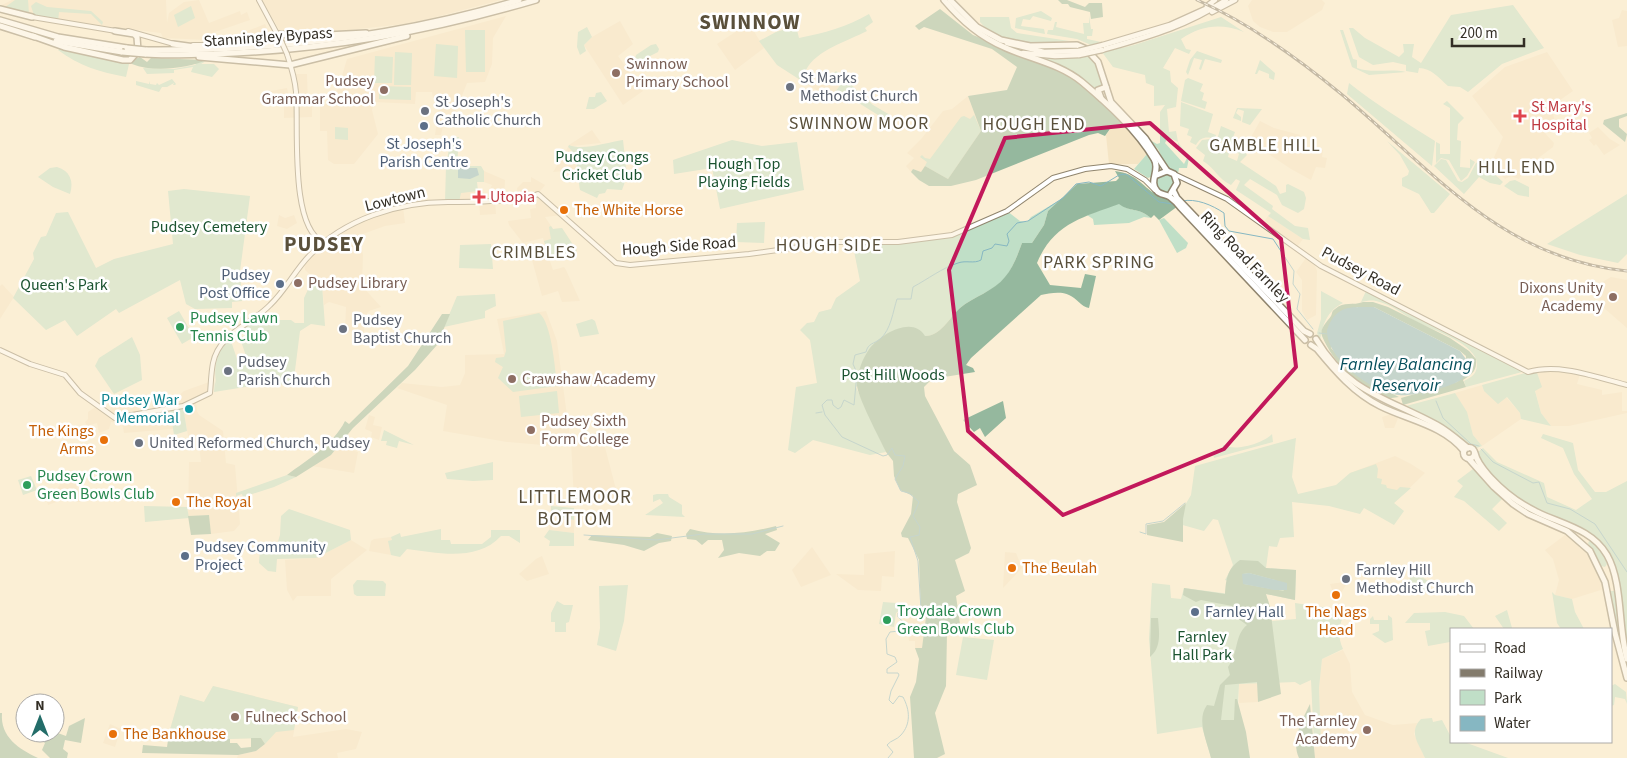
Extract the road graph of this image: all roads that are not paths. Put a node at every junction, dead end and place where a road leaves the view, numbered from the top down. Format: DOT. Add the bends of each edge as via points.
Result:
graph roads {
  1 [pos="259,0"];
  2 [pos="519,0"];
  3 [pos="536,0"];
  4 [pos="939,0"];
  5 [pos="944,0"];
  6 [pos="1215,0"];
  7 [pos="1221,0"];
  8 [pos="1226,0"];
  9 [pos="1235,0"];
  10 [pos="951,2"];
  11 [pos="0,9"];
  12 [pos="32,17"];
  13 [pos="1189,18"];
  14 [pos="1199,18"];
  15 [pos="0,20"];
  16 [pos="451,24"];
  17 [pos="965,24"];
  18 [pos="0,26"];
  19 [pos="115,31"];
  20 [pos="384,33"];
  21 [pos="277,34"];
  22 [pos="33,36"];
  23 [pos="1001,40"];
  24 [pos="173,44"];
  25 [pos="1103,47"];
  26 [pos="227,49"];
  27 [pos="124,50"];
  28 [pos="146,52"];
  29 [pos="1017,52"];
  30 [pos="1079,53"];
  31 [pos="173,55"];
  32 [pos="290,65"];
  33 [pos="1106,87"];
  34 [pos="1104,102"];
  35 [pos="1167,170"];
  36 [pos="1174,174"];
  37 [pos="1154,179"];
  38 [pos="1146,180"];
  39 [pos="1188,182"];
  40 [pos="1177,185"];
  41 [pos="1155,190"];
  42 [pos="1174,192"];
  43 [pos="538,194"];
  44 [pos="1165,195"];
  45 [pos="1175,199"];
  46 [pos="1186,211"];
  47 [pos="323,242"];
  48 [pos="1310,334"];
  49 [pos="1316,339"];
  50 [pos="1305,340"];
  51 [pos="1311,345"];
  52 [pos="0,350"];
  53 [pos="1627,385"];
  54 [pos="1386,402"];
  55 [pos="1406,408"];
  56 [pos="1386,411"];
  57 [pos="1429,426"];
  58 [pos="1466,450"];
  59 [pos="1475,453"];
  60 [pos="1469,459"];
  61 [pos="1593,539"];
  62 [pos="1587,547"];
  63 [pos="1607,555"];
  64 [pos="1600,567"];
  65 [pos="1627,659"];
  66 [pos="1627,678"];
  1 -- 21 [label="main road"];
  2 -- 20 [label="highway, Stanningley Bypass"];
  3 -- 16 [label="highway, Stanningley Bypass"];
  4 -- 17 [label="highway"];
  5 -- 17 [label="highway"];
  6 -- 13 [label="main road"];
  7 -- 13 [label="main road"];
  8 -- 14 [label="main road"];
  9 -- 14 [label="main road"];
  10 -- 23 [label="highway" via="977,27"];
  11 -- 12 [label="highway"];
  12 -- 19 [label="main road"];
  13 -- 25 [label="main road"];
  14 -- 25 [label="main road" via="1170,30"];
  15 -- 27 [label="highway, Stanningley Bypass" via="58,37"];
  16 -- 31 [label="highway, Stanningley Bypass" via="350,43 282,51"];
  16 -- 32 [label="highway"];
  17 -- 29 [label="highway" via="989,40"];
  18 -- 22 [label="highway, Stanningley Bypass"];
  19 -- 22 [label="highway" via="134,34 138,38 138,52 130,60"];
  19 -- 24 [label="main road" via="141,33"];
  20 -- 21 [label="highway"];
  20 -- 26 [label="highway, Stanningley Bypass" via="295,46"];
  21 -- 24 [label="main road" via="224,46"];
  21 -- 32 [label="main road, bridge"];
  22 -- 27 [label="highway, Stanningley Bypass"];
  23 -- 30 [label="main road" via="1023,49"];
  23 -- 33 [label="highway" via="1030,46 1077,45 1098,62"];
  24 -- 26 [label="highway"];
  25 -- 30 [label="main road, bridge"];
  26 -- 28 [label="highway, Stanningley Bypass"];
  27 -- 28 [label="highway, Stanningley Bypass, bridge"];
  28 -- 31 [label="highway, Stanningley Bypass"];
  29 -- 30 [label="main road" via="1055,56"];
  29 -- 34 [label="highway" via="1074,76"];
  31 -- 32 [label="highway"];
  32 -- 47 [label="main road" via="296,90 299,194 313,234"];
  33 -- 34 [label="highway" via="1098,92"];
  33 -- 35 [label="highway" via="1111,102 1145,138"];
  34 -- 37 [label="highway" via="1147,149 1157,166"];
  35 -- 36 [label="highway"];
  35 -- 37 [label="highway" via="1159,172"];
  36 -- 39 [label="main road, Pudsey Road"];
  36 -- 40 [label="highway"];
  37 -- 38 [label="main road"];
  37 -- 41 [label="highway"];
  38 -- 41 [label="main road"];
  38 -- 43 [label="main road, Hough Side Road" via="1117,166 1085,168 1053,178 1007,211 952,235 898,242 835,242 620,264"];
  39 -- 40 [label="main road"];
  39 -- 53 [label="main road, Pudsey Road" via="1226,199 1322,266 1528,372 1558,369"];
  40 -- 42 [label="highway"];
  41 -- 44 [label="highway"];
  42 -- 44 [label="highway"];
  42 -- 45 [label="highway, Ring Road Farnley"];
  43 -- 47 [label="main road, Lowtown" via="416,204 374,214"];
  44 -- 45 [label="highway, Ring Road Farnley"];
  45 -- 46 [label="highway, Ring Road Farnley"];
  46 -- 48 [label="highway, Ring Road Farnley"];
  46 -- 50 [label="highway, Ring Road Farnley"];
  47 -- 52 [label="main road, Lowtown" via="297,270 276,300 226,338 213,364 210,393 205,398 176,408 112,418 80,393 68,377"];
  48 -- 49 [label="highway, Ring Road Farnley"];
  48 -- 50 [label="highway"];
  49 -- 51 [label="highway"];
  49 -- 54 [label="highway" via="1356,384"];
  50 -- 51 [label="highway, Ring Road Farnley"];
  51 -- 56 [label="highway" via="1353,388"];
  54 -- 55 [label="highway"];
  54 -- 56 [label="highway"];
  55 -- 57 [label="highway"];
  55 -- 58 [label="highway" via="1440,426"];
  56 -- 57 [label="highway"];
  57 -- 58 [label="highway"];
  58 -- 59 [label="highway" via="1472,448"];
  58 -- 60 [label="highway" via="1464,456"];
  59 -- 60 [label="highway"];
  59 -- 61 [label="highway" via="1487,474 1509,495 1535,512 1574,527"];
  60 -- 62 [label="highway" via="1512,504 1567,531"];
  61 -- 62 [label="highway" via="1588,539"];
  61 -- 63 [label="highway"];
  62 -- 64 [label="highway"];
  63 -- 64 [label="highway" via="1608,567"];
  63 -- 65 [label="highway" via="1616,584"];
  64 -- 66 [label="highway"];
}
